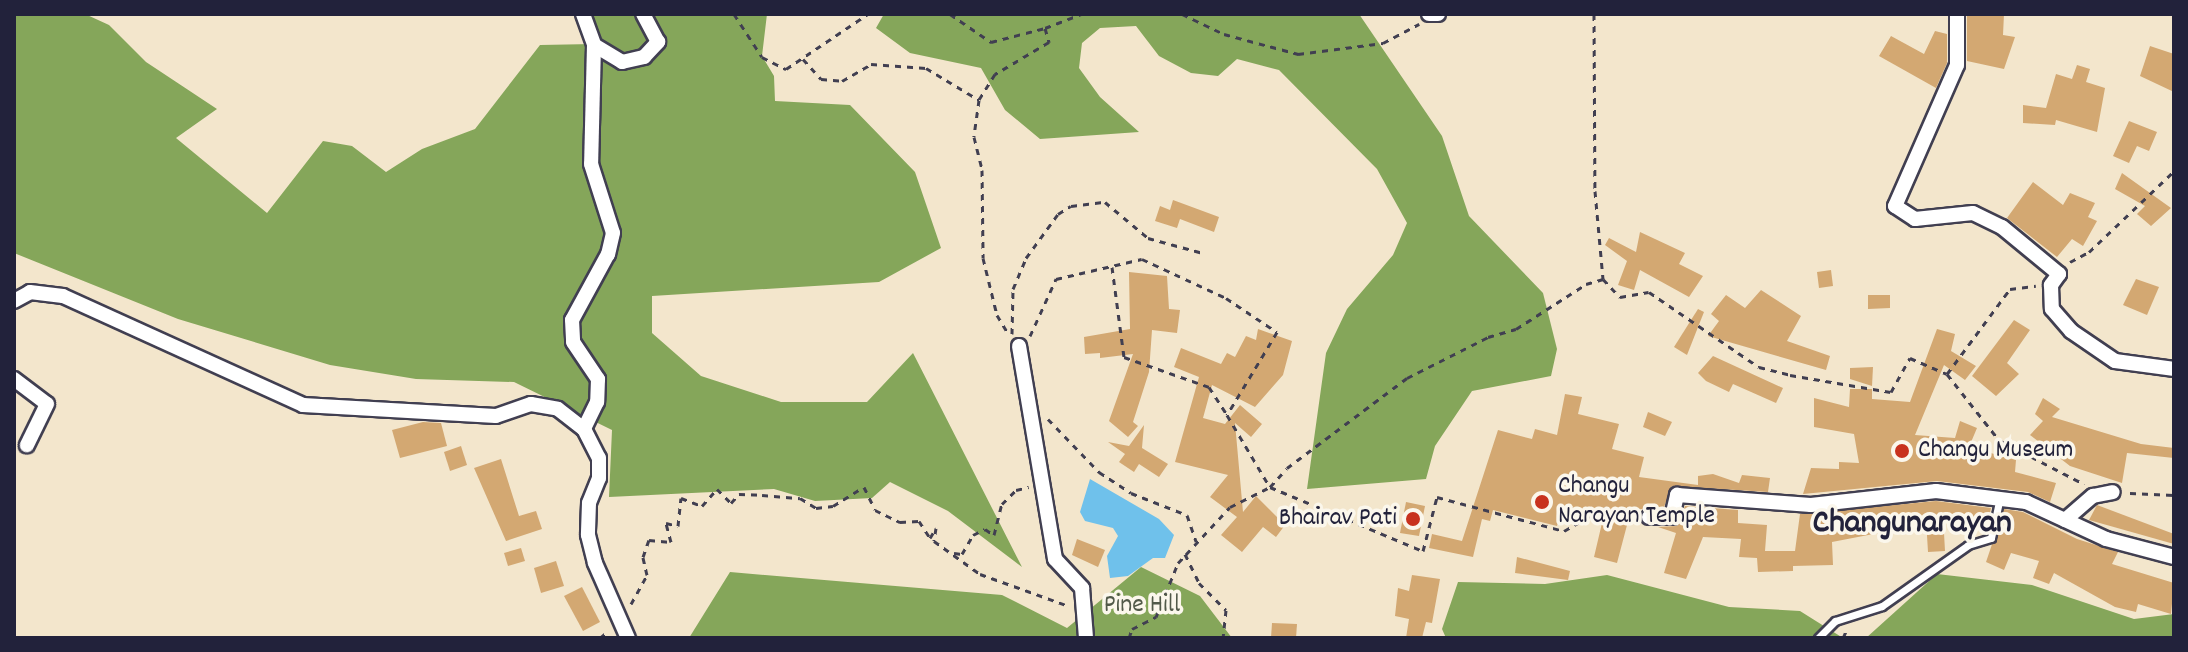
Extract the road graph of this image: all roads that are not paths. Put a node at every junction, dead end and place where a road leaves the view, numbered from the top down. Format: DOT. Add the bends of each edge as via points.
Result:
graph roads {
  1 [pos="583,14"];
  2 [pos="643,14"];
  3 [pos="1957,14"];
  4 [pos="594,45"];
  5 [pos="14,301"];
  6 [pos="1015,342"];
  7 [pos="2174,369"];
  8 [pos="14,379"];
  9 [pos="584,429"];
  10 [pos="27,445"];
  11 [pos="2113,492"];
  12 [pos="2000,497"];
  13 [pos="1649,517"];
  14 [pos="2065,520"];
  15 [pos="2174,557"];
  16 [pos="628,638"];
  17 [pos="1086,638"];
  18 [pos="1818,638"];
  1 -- 4 [label="street"];
  2 -- 4 [label="street" via="658,42 644,57 622,62"];
  3 -- 7 [label="street" via="1957,65 1895,206 1915,219 1973,213 2002,227 2059,274 2051,285 2052,309 2071,331 2115,361"];
  4 -- 9 [label="street" via="591,164 613,233 608,254 572,320 573,342 598,379 597,402"];
  5 -- 9 [label="street" via="30,292 63,296 303,405 496,416 531,404 558,409"];
  6 -- 17 [label="street" via="1055,559 1085,596"];
  8 -- 10 [label="street" via="47,404"];
  9 -- 16 [label="street" via="599,458 588,535"];
  11 -- 14 [label="street" via="2093,496"];
  12 -- 13 [label="street" via="1912,490 1811,505 1677,495 1672,517"];
  12 -- 14 [label="street"];
  12 -- 18 [label="lane" via="1991,538 1968,545 1882,606 1835,621"];
  14 -- 15 [label="street" via="2106,539"];
}
